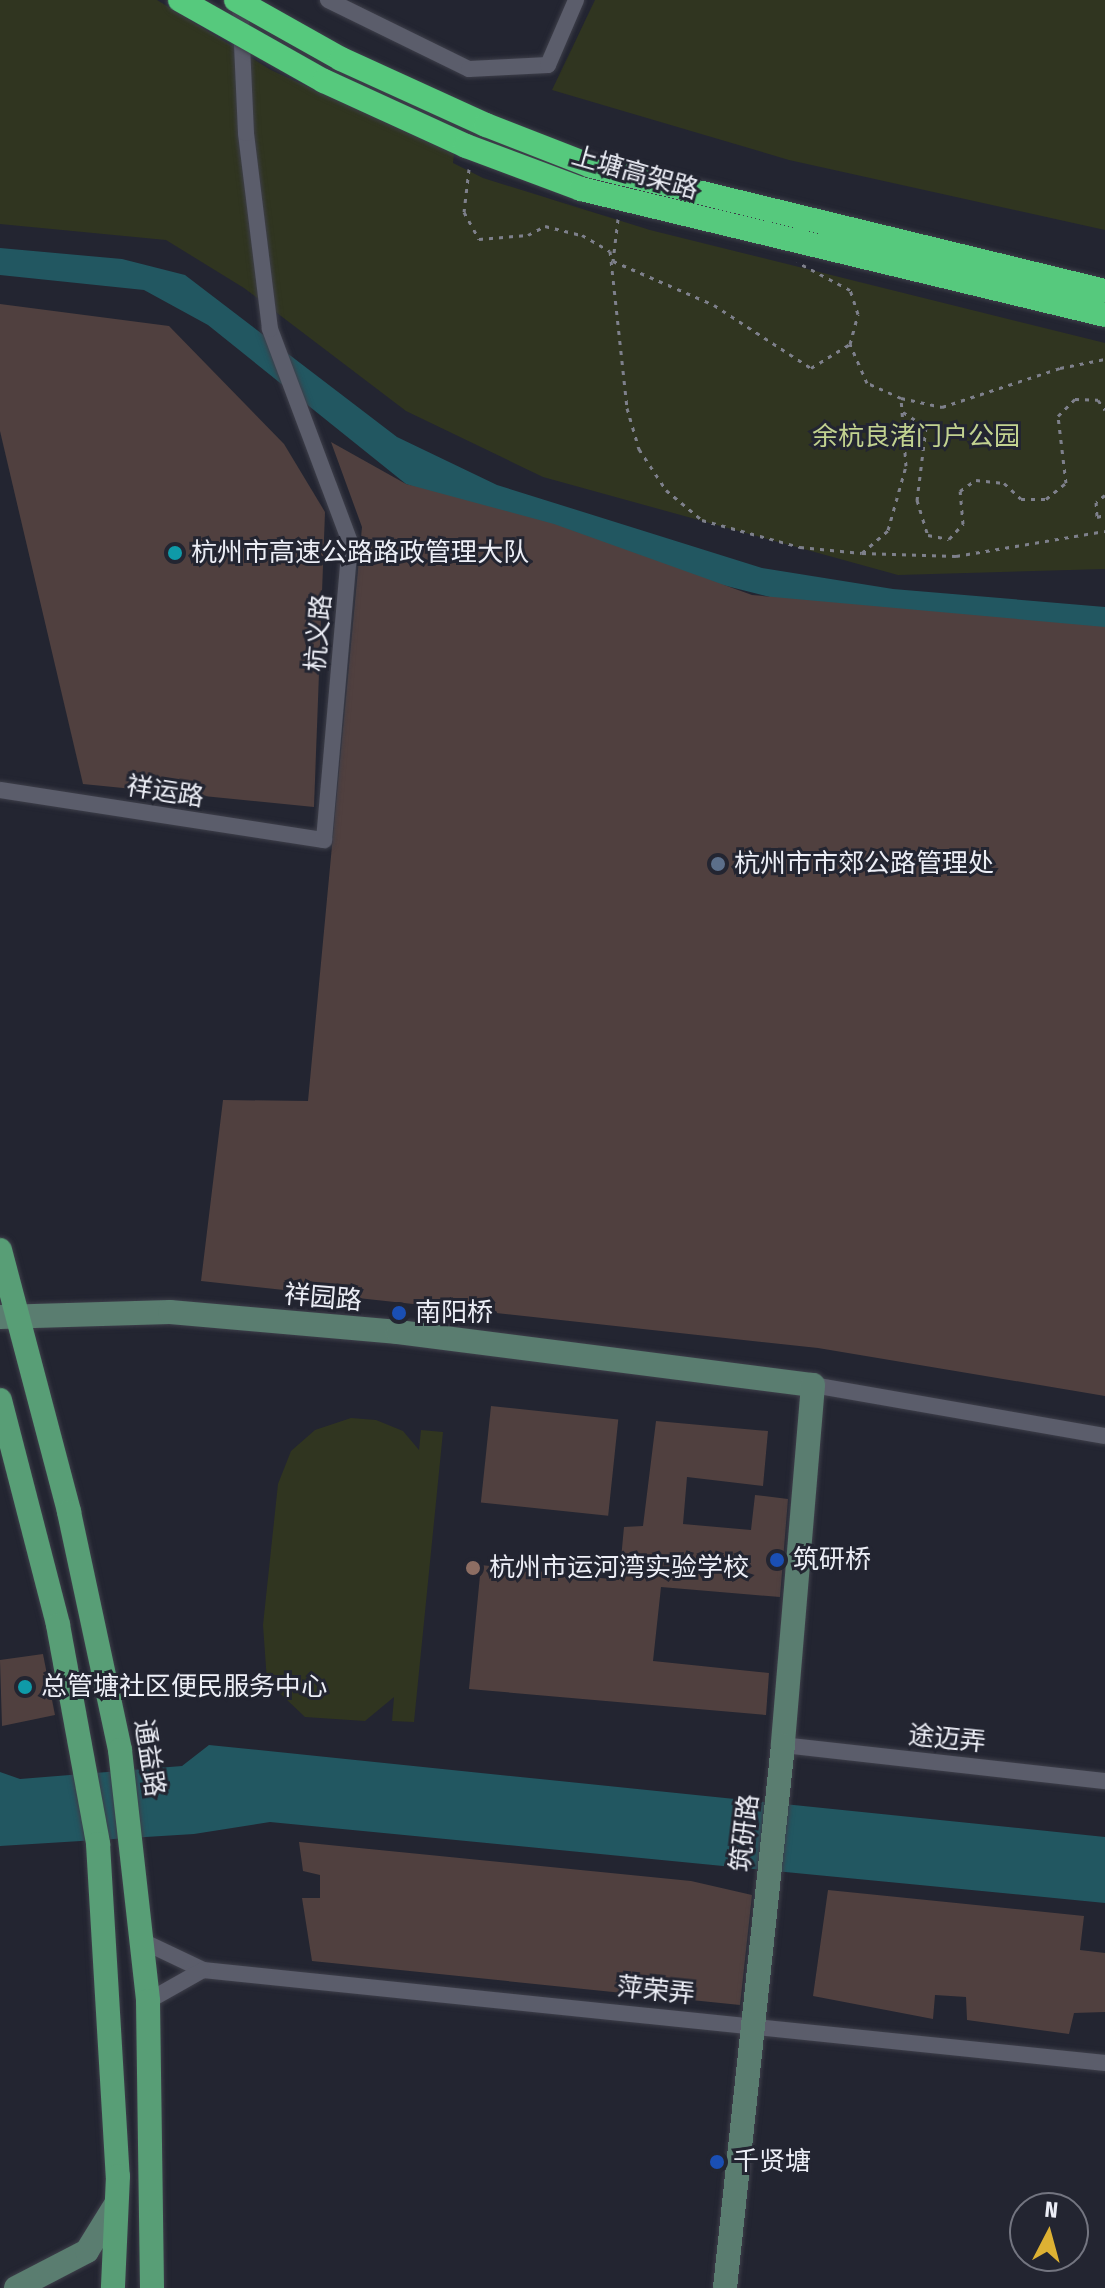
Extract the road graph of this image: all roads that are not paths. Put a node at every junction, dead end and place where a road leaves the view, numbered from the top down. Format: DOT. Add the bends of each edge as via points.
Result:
graph roads {
  1 [pos="180,0"];
  2 [pos="238,0"];
  3 [pos="328,0"];
  4 [pos="576,0"];
  5 [pos="1105,291"];
  6 [pos="1105,315"];
  7 [pos="0,790"];
  8 [pos="324,840"];
  9 [pos="0,1250"];
  10 [pos="9,1319"];
  11 [pos="0,1339"];
  12 [pos="813,1385"];
  13 [pos="0,1400"];
  14 [pos="1105,1436"];
  15 [pos="783,1745"];
  16 [pos="1105,1781"];
  17 [pos="142,1941"];
  18 [pos="203,1970"];
  19 [pos="148,2001"];
  20 [pos="750,2024"];
  21 [pos="1105,2063"];
  22 [pos="117,2202"];
  23 [pos="16,2288"];
  24 [pos="113,2288"];
  25 [pos="152,2288"];
  26 [pos="725,2288"];
  1 -- 6 [label="highway, 上塘高架路, bridge" via="324,81 466,146 581,189"];
  2 -- 5 [label="highway, 上塘高架路, bridge" via="341,59 591,166"];
  2 -- 8 [label="street, 杭义路" via="246,133 270,329 350,542"];
  3 -- 4 [label="street" via="469,69 548,65"];
  7 -- 8 [label="street, 祥运路"];
  9 -- 10 [label="main road, 通益路"];
  10 -- 11 [label="street"];
  10 -- 12 [label="street, 祥园路" via="170,1312 398,1332"];
  10 -- 17 [label="main road, 通益路" via="69,1512 120,1750"];
  12 -- 14 [label="street"];
  12 -- 15 [label="street, 筑研路"];
  13 -- 22 [label="main road" via="28,1494 98,1844"];
  15 -- 16 [label="street, 途迈弄"];
  15 -- 20 [label="street, 筑研路"];
  17 -- 18 [label="street, 萍荣弄"];
  17 -- 19 [label="main road, 通益路"];
  18 -- 19 [label="street"];
  18 -- 20 [label="street, 萍荣弄"];
  19 -- 25 [label="main road, 通益路"];
  20 -- 21 [label="street, 萍荣弄"];
  20 -- 26 [label="street, 筑研路"];
  22 -- 23 [label="street" via="111,2220 87,2251"];
  22 -- 24 [label="main road"];
}
